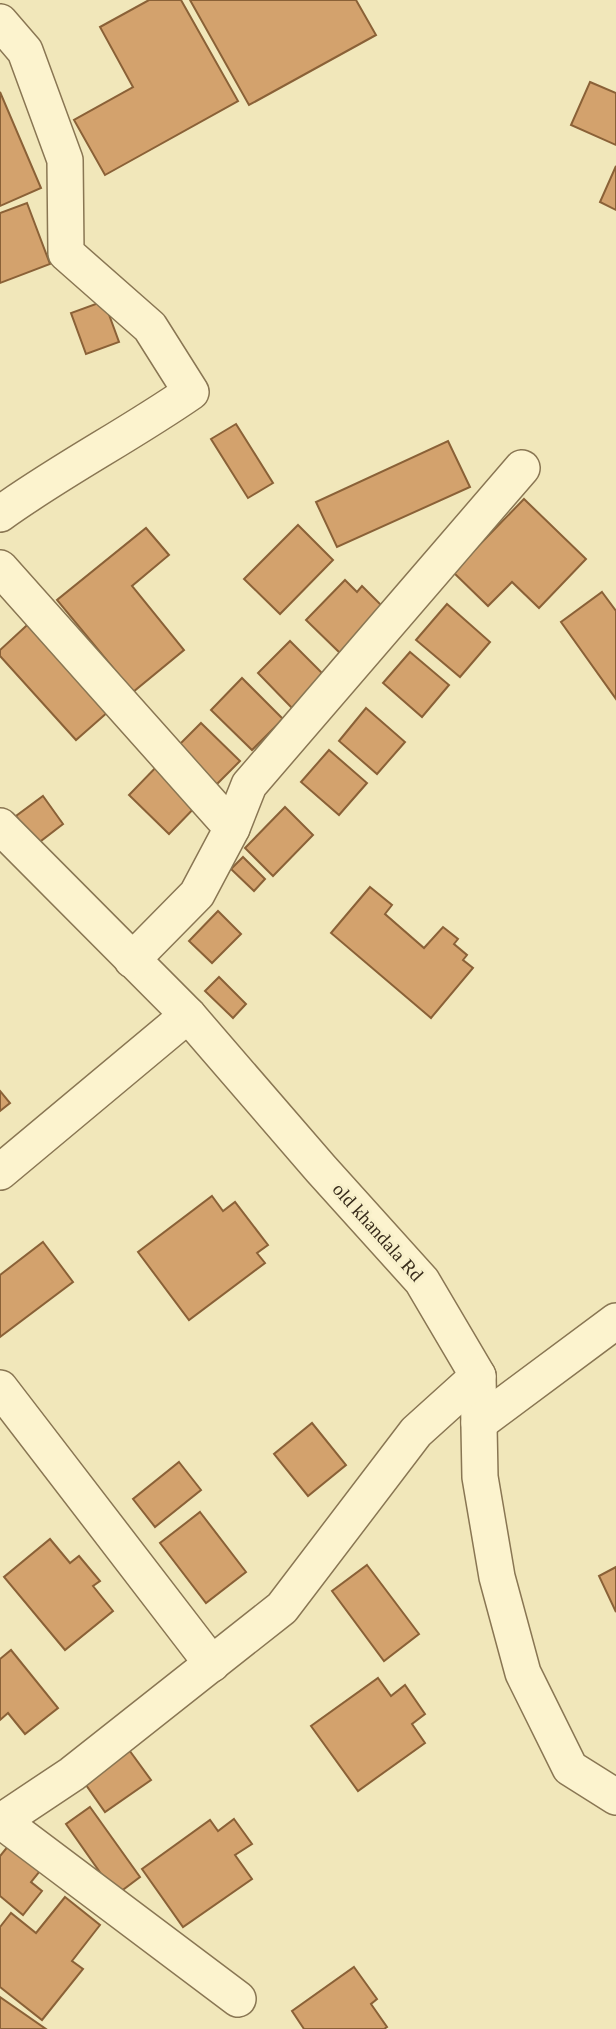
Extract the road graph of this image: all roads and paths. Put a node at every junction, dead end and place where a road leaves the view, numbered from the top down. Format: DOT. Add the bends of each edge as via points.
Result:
graph roads {
  1 [pos="0,22"];
  2 [pos="522,468"];
  3 [pos="0,514"];
  4 [pos="0,568"];
  5 [pos="0,826"];
  6 [pos="232,828"];
  7 [pos="132,960"];
  8 [pos="188,1015"];
  9 [pos="0,1172"];
  10 [pos="616,1321"];
  11 [pos="478,1376"];
  12 [pos="0,1388"];
  13 [pos="479,1423"];
  14 [pos="212,1664"];
  15 [pos="616,1797"];
  16 [pos="0,1821"];
  17 [pos="238,1999"];
  1 -- 3 [label="street" via="25,51 65,160 66,253 150,327 191,392"];
  2 -- 6 [label="street" via="249,785"];
  4 -- 6 [label="street"];
  5 -- 7 [label="street, old khandala Rd"];
  6 -- 7 [label="street" via="197,894"];
  7 -- 8 [label="street, old khandala Rd"];
  8 -- 9 [label="street"];
  8 -- 11 [label="street, old khandala Rd" via="422,1281"];
  10 -- 13 [label="street"];
  11 -- 13 [label="street, old khandala Rd"];
  11 -- 14 [label="street" via="416,1432 282,1608"];
  12 -- 14 [label="street"];
  13 -- 15 [label="street, old khandala Rd" via="480,1477 497,1577 523,1673 570,1768"];
  14 -- 16 [label="street" via="72,1774"];
  16 -- 17 [label="street"];
}
